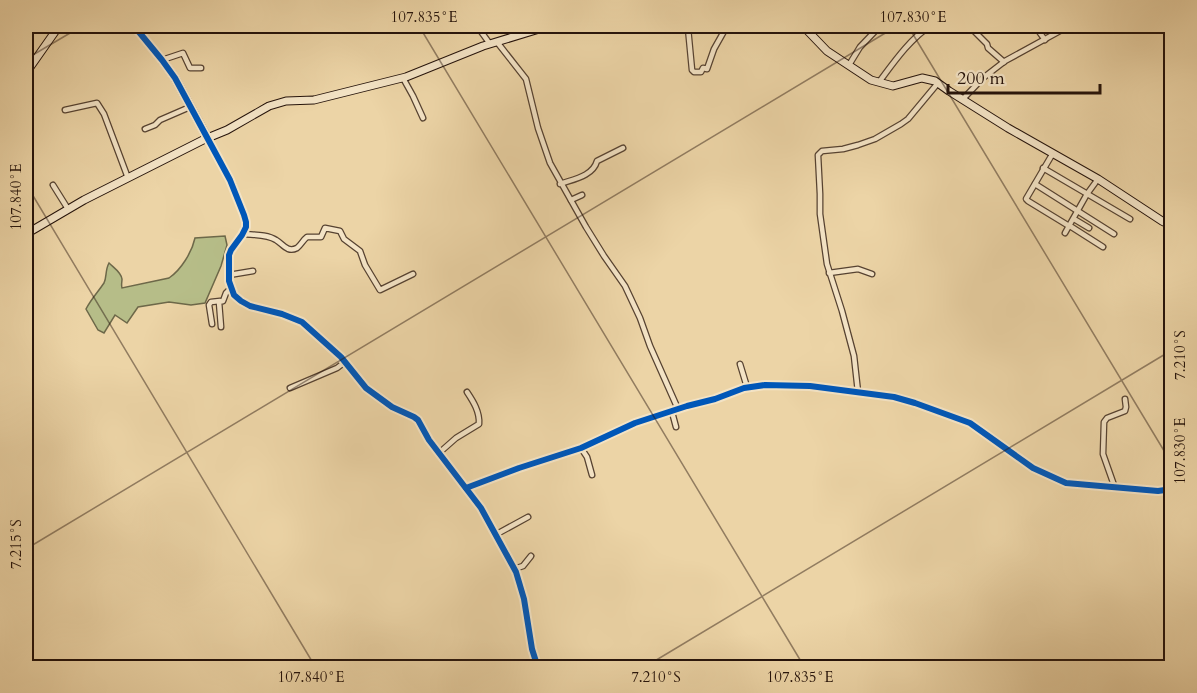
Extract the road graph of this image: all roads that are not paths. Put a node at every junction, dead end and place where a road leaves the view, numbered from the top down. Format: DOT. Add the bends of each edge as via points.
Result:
graph roads {
  1 [pos="59,26"];
  2 [pos="134,26"];
  3 [pos="477,26"];
  4 [pos="549,26"];
  5 [pos="685,26"];
  6 [pos="727,26"];
  7 [pos="803,26"];
  8 [pos="880,26"];
  9 [pos="930,26"];
  10 [pos="969,26"];
  11 [pos="1035,26"];
  12 [pos="1069,26"];
  13 [pos="1045,40"];
  14 [pos="493,43"];
  15 [pos="162,60"];
  16 [pos="1004,62"];
  17 [pos="849,65"];
  18 [pos="201,68"];
  19 [pos="26,73"];
  20 [pos="403,78"];
  21 [pos="879,82"];
  22 [pos="938,83"];
  23 [pos="963,99"];
  24 [pos="190,107"];
  25 [pos="65,110"];
  26 [pos="423,118"];
  27 [pos="145,129"];
  28 [pos="207,137"];
  29 [pos="623,148"];
  30 [pos="1053,153"];
  31 [pos="1043,168"];
  32 [pos="128,178"];
  33 [pos="1098,179"];
  34 [pos="561,184"];
  35 [pos="1035,184"];
  36 [pos="53,185"];
  37 [pos="1087,194"];
  38 [pos="582,195"];
  39 [pos="571,200"];
  40 [pos="68,209"];
  41 [pos="1078,211"];
  42 [pos="1074,219"];
  43 [pos="1130,219"];
  44 [pos="1070,226"];
  45 [pos="1172,226"];
  46 [pos="1089,228"];
  47 [pos="1065,233"];
  48 [pos="26,234"];
  49 [pos="243,234"];
  50 [pos="1114,234"];
  51 [pos="1102,247"];
  52 [pos="253,271"];
  53 [pos="829,273"];
  54 [pos="413,274"];
  55 [pos="872,274"];
  56 [pos="229,275"];
  57 [pos="231,288"];
  58 [pos="220,301"];
  59 [pos="212,324"];
  60 [pos="221,327"];
  61 [pos="345,362"];
  62 [pos="740,364"];
  63 [pos="747,387"];
  64 [pos="290,388"];
  65 [pos="466,392"];
  66 [pos="858,392"];
  67 [pos="1125,399"];
  68 [pos="678,409"];
  69 [pos="672,412"];
  70 [pos="676,427"];
  71 [pos="581,448"];
  72 [pos="439,453"];
  73 [pos="592,475"];
  74 [pos="466,488"];
  75 [pos="1115,488"];
  76 [pos="1172,489"];
  77 [pos="528,517"];
  78 [pos="495,535"];
  79 [pos="531,555"];
  80 [pos="514,569"];
  81 [pos="538,668"];
  1 -- 19 [label="main road"];
  2 -- 15 [label="main road"];
  3 -- 14 [label="street"];
  4 -- 14 [label="main road"];
  5 -- 6 [label="street" via="692,70 701,72 707,69"];
  7 -- 17 [label="main road" via="820,45"];
  8 -- 17 [label="street" via="860,46"];
  9 -- 21 [label="street"];
  10 -- 16 [label="street"];
  11 -- 13 [label="street"];
  12 -- 13 [label="street"];
  13 -- 16 [label="street"];
  14 -- 20 [label="main road"];
  14 -- 34 [label="street" via="528,84 541,139"];
  15 -- 18 [label="street" via="183,53 190,68"];
  15 -- 24 [label="main road"];
  16 -- 23 [label="street"];
  17 -- 21 [label="main road"];
  20 -- 26 [label="street"];
  20 -- 28 [label="main road" via="314,100 286,101"];
  21 -- 22 [label="main road" via="893,86 926,78"];
  22 -- 23 [label="main road"];
  22 -- 53 [label="street" via="901,124 875,139 818,154 820,213"];
  23 -- 30 [label="main road"];
  24 -- 27 [label="street"];
  24 -- 28 [label="main road"];
  25 -- 32 [label="street" via="97,103"];
  28 -- 32 [label="main road"];
  28 -- 49 [label="street" via="244,215"];
  29 -- 34 [label="street" via="597,161 591,172"];
  30 -- 31 [label="street"];
  30 -- 33 [label="main road"];
  31 -- 35 [label="street"];
  31 -- 37 [label="street"];
  32 -- 40 [label="main road"];
  33 -- 37 [label="street"];
  33 -- 45 [label="main road"];
  34 -- 39 [label="street"];
  35 -- 41 [label="street"];
  35 -- 44 [label="street" via="1026,199"];
  36 -- 40 [label="street"];
  37 -- 41 [label="street"];
  37 -- 43 [label="street"];
  38 -- 39 [label="street"];
  39 -- 68 [label="street" via="625,286"];
  40 -- 48 [label="main road"];
  41 -- 42 [label="street"];
  41 -- 50 [label="street"];
  42 -- 44 [label="street"];
  42 -- 46 [label="street"];
  44 -- 47 [label="street"];
  44 -- 51 [label="street"];
  49 -- 54 [label="street" via="268,237 291,249 307,237 321,237 325,228 340,231 360,251 380,290"];
  49 -- 56 [label="street" via="230,253"];
  52 -- 56 [label="street"];
  53 -- 55 [label="street" via="858,269"];
  53 -- 66 [label="street" via="854,356"];
  56 -- 57 [label="street"];
  57 -- 58 [label="street"];
  57 -- 61 [label="street" via="237,298 250,306 302,322"];
  58 -- 59 [label="street" via="209,304"];
  58 -- 60 [label="street"];
  61 -- 64 [label="street"];
  61 -- 72 [label="street" via="372,393 416,418"];
  62 -- 63 [label="street"];
  63 -- 66 [label="street" via="810,386"];
  63 -- 68 [label="street"];
  65 -- 72 [label="street" via="480,418 479,424"];
  66 -- 75 [label="street" via="894,397 958,417 1033,468 1066,483"];
  67 -- 75 [label="street" via="1125,411 1104,422 1103,454"];
  68 -- 69 [label="street"];
  69 -- 70 [label="street"];
  69 -- 71 [label="street" via="636,423"];
  71 -- 73 [label="street"];
  71 -- 74 [label="street"];
  72 -- 74 [label="street"];
  74 -- 78 [label="street"];
  75 -- 76 [label="street"];
  77 -- 78 [label="street"];
  78 -- 80 [label="street"];
  79 -- 80 [label="street" via="523,566"];
  80 -- 81 [label="street"];
}
